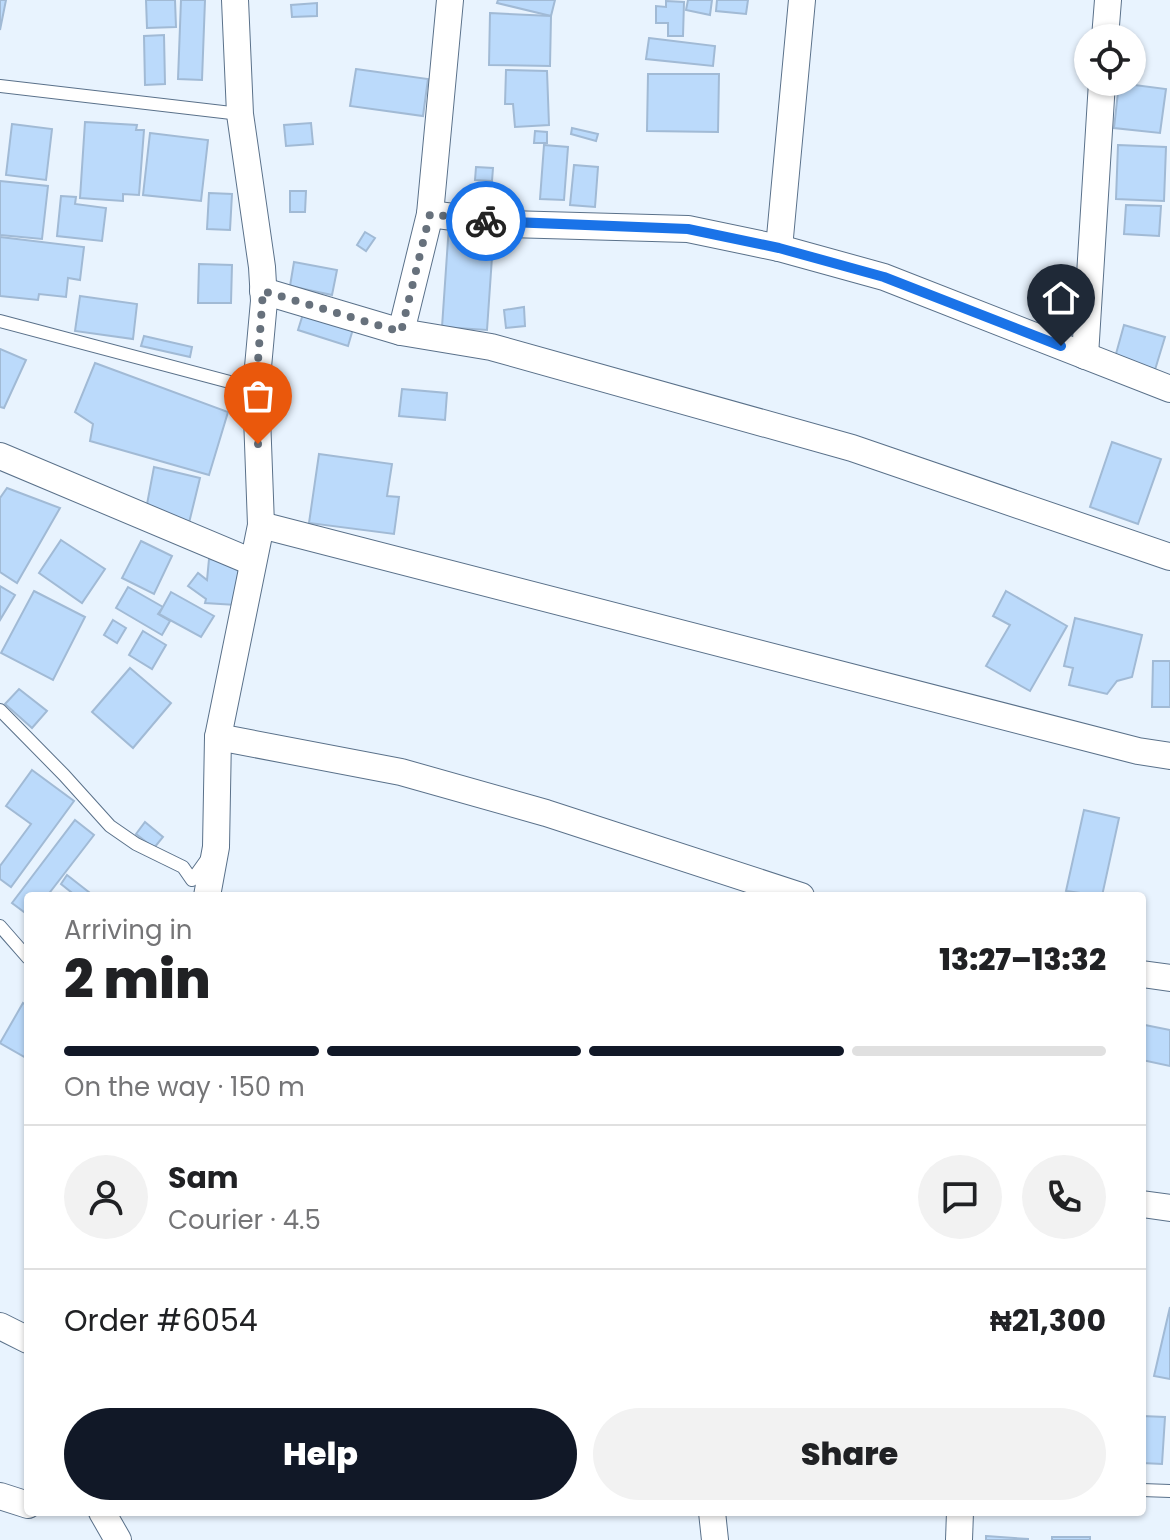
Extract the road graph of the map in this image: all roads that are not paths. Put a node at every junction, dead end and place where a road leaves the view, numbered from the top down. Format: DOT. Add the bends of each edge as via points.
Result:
graph roads {
  1 [pos="235,0"];
  2 [pos="450,0"];
  3 [pos="802,0"];
  4 [pos="1108,0"];
  5 [pos="1106,24"];
  6 [pos="0,86"];
  7 [pos="1101,96"];
  8 [pos="240,114"];
  9 [pos="430,214"];
  10 [pos="779,248"];
  11 [pos="263,291"];
  12 [pos="0,321"];
  13 [pos="401,332"];
  14 [pos="1085,356"];
  15 [pos="256,389"];
  16 [pos="1170,389"];
  17 [pos="0,456"];
  18 [pos="261,525"];
  19 [pos="1170,557"];
  20 [pos="252,562"];
  21 [pos="0,710"];
  22 [pos="218,737"];
  23 [pos="1170,756"];
  24 [pos="216,847"];
  25 [pos="208,892"];
  26 [pos="789,892"];
  27 [pos="0,926"];
  28 [pos="24,953"];
  29 [pos="1146,975"];
  30 [pos="1170,978"];
  31 [pos="1146,1205"];
  32 [pos="1170,1208"];
  33 [pos="0,1326"];
  34 [pos="24,1338"];
  35 [pos="1146,1490"];
  36 [pos="1170,1491"];
  37 [pos="0,1496"];
  38 [pos="24,1504"];
  39 [pos="104,1516"];
  40 [pos="712,1516"];
  41 [pos="960,1516"];
  42 [pos="118,1540"];
  43 [pos="715,1540"];
  44 [pos="959,1540"];
  1 -- 8 [label="street"];
  2 -- 9 [label="street"];
  3 -- 10 [label="street"];
  4 -- 5 [label="street"];
  6 -- 8 [label="lane"];
  7 -- 14 [label="street"];
  8 -- 11 [label="street"];
  9 -- 10 [label="street" via="507,224 688,229"];
  9 -- 13 [label="street"];
  10 -- 14 [label="street" via="884,277"];
  11 -- 13 [label="street"];
  11 -- 15 [label="street"];
  12 -- 15 [label="lane"];
  13 -- 19 [label="street" via="491,347 852,448"];
  14 -- 16 [label="street"];
  15 -- 18 [label="street"];
  17 -- 20 [label="street"];
  18 -- 20 [label="street"];
  18 -- 23 [label="street"];
  20 -- 22 [label="street"];
  21 -- 24 [label="lane" via="110,826 183,867 192,880"];
  22 -- 24 [label="street"];
  22 -- 26 [label="street" via="401,772"];
  24 -- 25 [label="street"];
  27 -- 28 [label="lane"];
  29 -- 30 [label="street"];
  31 -- 32 [label="street"];
  33 -- 34 [label="street"];
  35 -- 36 [label="lane"];
  37 -- 38 [label="street"];
  39 -- 42 [label="street"];
  40 -- 43 [label="street"];
  41 -- 44 [label="street"];
}
